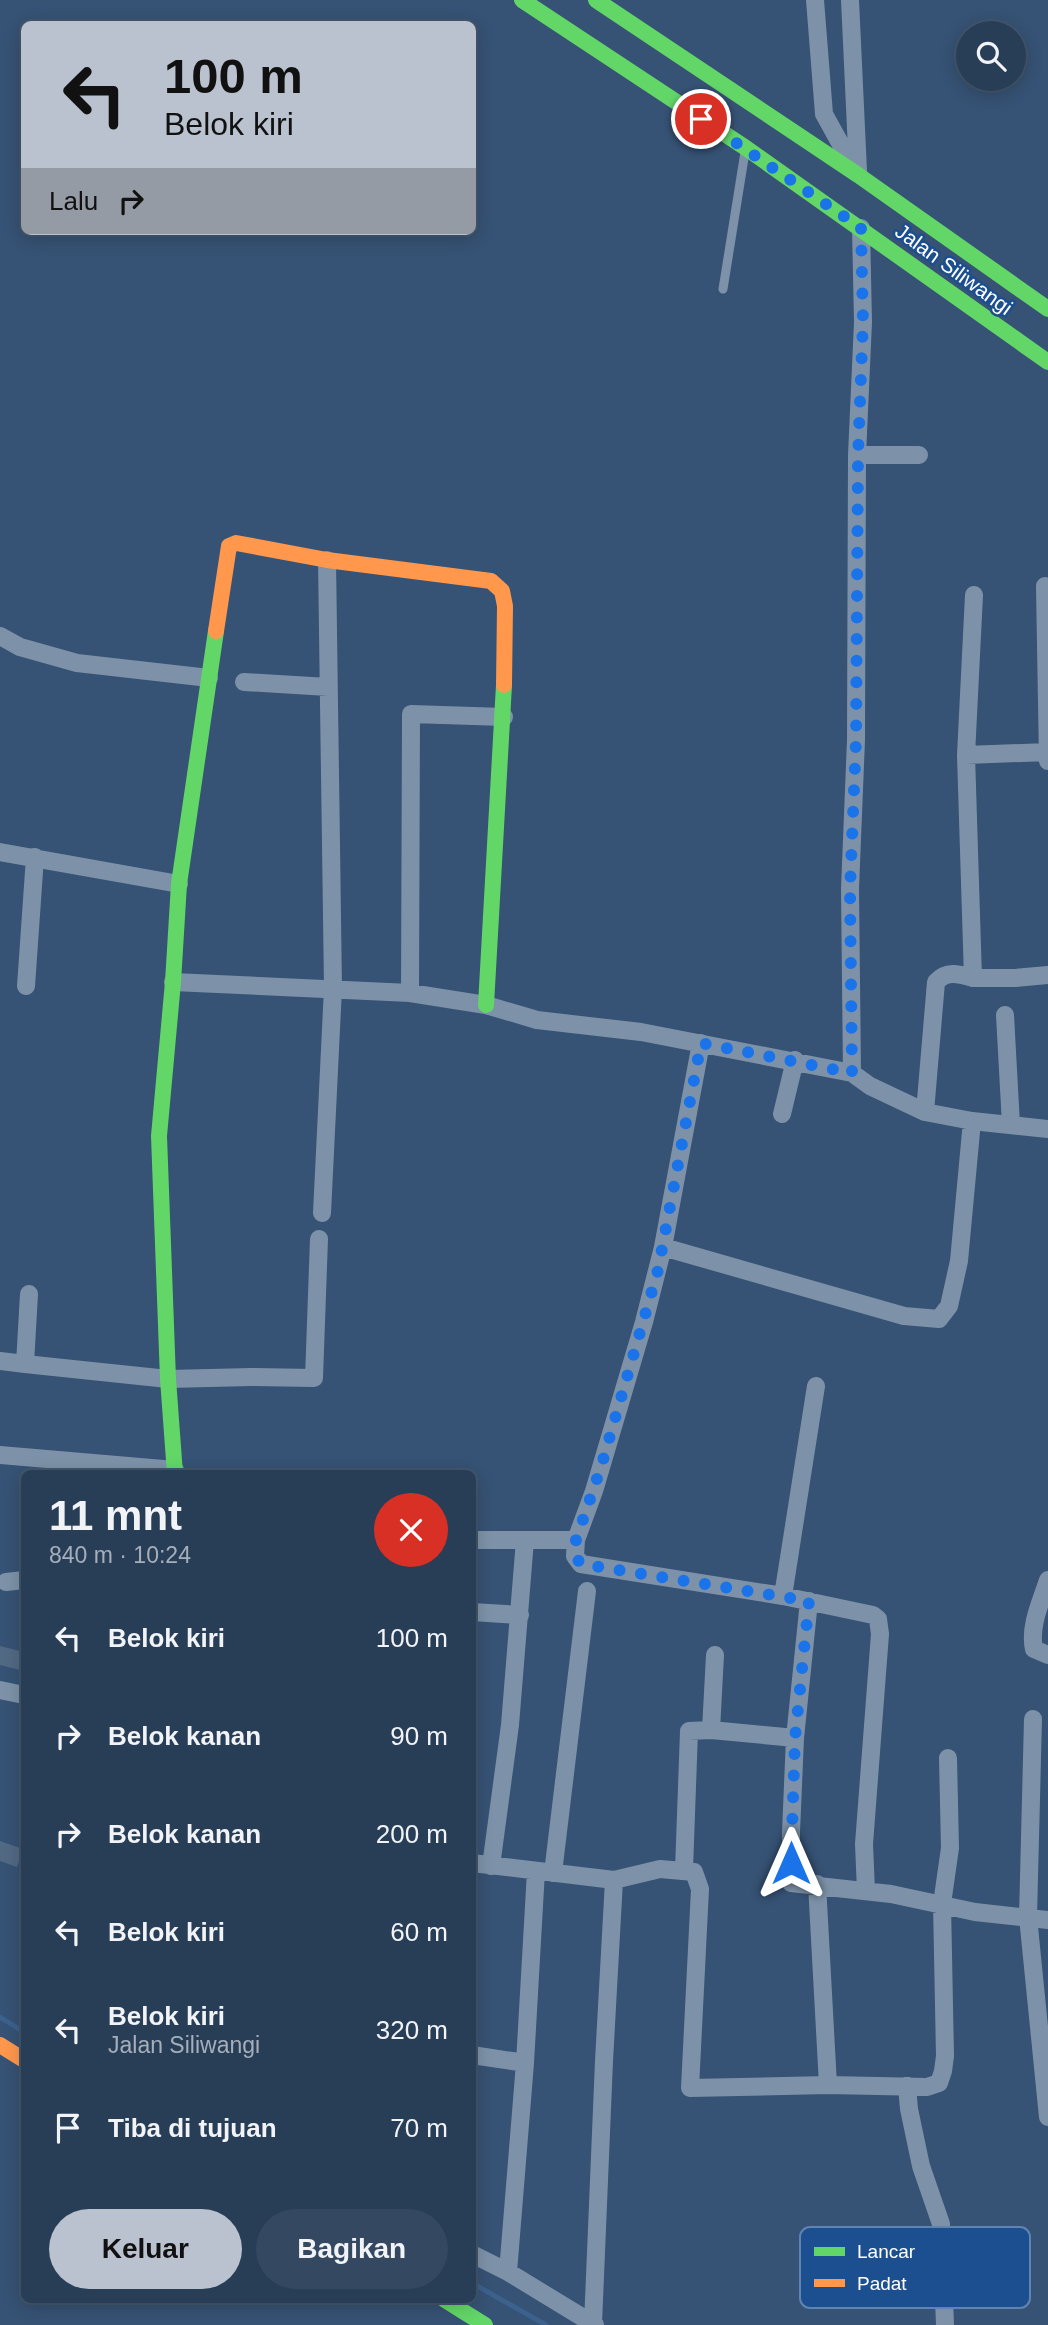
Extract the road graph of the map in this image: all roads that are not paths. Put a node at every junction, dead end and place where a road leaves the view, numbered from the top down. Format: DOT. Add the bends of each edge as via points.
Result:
graph roads {
  1 [pos="522,0"];
  2 [pos="596,0"];
  3 [pos="815,0"];
  4 [pos="850,0"];
  5 [pos="746,148"];
  6 [pos="858,175"];
  7 [pos="861,228"];
  8 [pos="723,289"];
  9 [pos="1048,309"];
  10 [pos="1048,362"];
  11 [pos="919,455"];
  12 [pos="858,456"];
  13 [pos="327,560"];
  14 [pos="1045,586"];
  15 [pos="975,595"];
  16 [pos="0,636"];
  17 [pos="209,678"];
  18 [pos="244,682"];
  19 [pos="328,687"];
  20 [pos="503,717"];
  21 [pos="966,755"];
  22 [pos="1047,756"];
  23 [pos="0,852"];
  24 [pos="35,857"];
  25 [pos="179,884"];
  26 [pos="1048,975"];
  27 [pos="973,978"];
  28 [pos="173,982"];
  29 [pos="26,986"];
  30 [pos="332,988"];
  31 [pos="410,993"];
  32 [pos="486,1005"];
  33 [pos="1005,1015"];
  34 [pos="701,1043"];
  35 [pos="795,1060"];
  36 [pos="852,1073"];
  37 [pos="925,1112"];
  38 [pos="782,1114"];
  39 [pos="972,1121"];
  40 [pos="1010,1125"];
  41 [pos="1048,1129"];
  42 [pos="322,1213"];
  43 [pos="319,1239"];
  44 [pos="663,1247"];
  45 [pos="29,1294"];
  46 [pos="0,1361"];
  47 [pos="26,1364"];
  48 [pos="168,1379"];
  49 [pos="816,1386"];
  50 [pos="0,1455"];
  51 [pos="154,1470"];
  52 [pos="175,1470"];
  53 [pos="476,1540"];
  54 [pos="525,1540"];
  55 [pos="576,1540"];
  56 [pos="1048,1580"];
  57 [pos="587,1591"];
  58 [pos="783,1596"];
  59 [pos="809,1601"];
  60 [pos="476,1612"];
  61 [pos="520,1615"];
  62 [pos="1048,1655"];
  63 [pos="715,1656"];
  64 [pos="0,1690"];
  65 [pos="21,1694"];
  66 [pos="1033,1719"];
  67 [pos="711,1730"];
  68 [pos="795,1738"];
  69 [pos="948,1758"];
  70 [pos="476,1864"];
  71 [pos="491,1866"];
  72 [pos="684,1870"];
  73 [pos="545,1872"];
  74 [pos="614,1880"];
  75 [pos="817,1884"];
  76 [pos="866,1891"];
  77 [pos="942,1904"];
  78 [pos="1028,1917"];
  79 [pos="1048,1920"];
  80 [pos="0,2045"];
  81 [pos="476,2056"];
  82 [pos="21,2058"];
  83 [pos="525,2063"];
  84 [pos="828,2085"];
  85 [pos="907,2086"];
  86 [pos="1048,2117"];
  87 [pos="940,2227"];
  88 [pos="476,2256"];
  89 [pos="508,2272"];
  90 [pos="450,2303"];
  91 [pos="483,2324"];
  92 [pos="594,2324"];
  1 -- 5 [label="street, Jalan Siliwangi"];
  2 -- 6 [label="street, Jalan Siliwangi"];
  3 -- 6 [label="street" via="824,114"];
  4 -- 6 [label="street"];
  5 -- 7 [label="street, Jalan Siliwangi"];
  5 -- 8 [label="lane"];
  6 -- 9 [label="street, Jalan Siliwangi"];
  7 -- 10 [label="street, Jalan Siliwangi"];
  7 -- 12 [label="street"];
  11 -- 12 [label="street"];
  12 -- 36 [label="street" via="850,889"];
  13 -- 17 [label="street" via="229,546"];
  13 -- 19 [label="street"];
  13 -- 20 [label="street" via="491,581 502,591 505,606"];
  14 -- 22 [label="street"];
  15 -- 21 [label="street"];
  16 -- 17 [label="street" via="20,647 77,663"];
  17 -- 25 [label="street"];
  18 -- 19 [label="street"];
  19 -- 30 [label="street"];
  20 -- 31 [label="street" via="411,713"];
  20 -- 32 [label="street"];
  21 -- 22 [label="street"];
  21 -- 27 [label="street"];
  23 -- 24 [label="street"];
  24 -- 25 [label="street"];
  24 -- 29 [label="street"];
  25 -- 28 [label="street"];
  26 -- 27 [label="street"];
  27 -- 37 [label="street" via="953,973 936,982"];
  28 -- 30 [label="street"];
  28 -- 48 [label="street" via="159,1136"];
  30 -- 31 [label="street"];
  30 -- 42 [label="street"];
  31 -- 32 [label="street"];
  32 -- 34 [label="street" via="537,1020"];
  33 -- 40 [label="street"];
  34 -- 35 [label="street"];
  34 -- 44 [label="street"];
  35 -- 36 [label="street"];
  35 -- 38 [label="street"];
  36 -- 37 [label="street"];
  37 -- 39 [label="street"];
  39 -- 40 [label="street"];
  39 -- 44 [label="street" via="958,1261 949,1306 939,1319 904,1316"];
  40 -- 41 [label="street"];
  43 -- 48 [label="street" via="314,1378"];
  44 -- 55 [label="street"];
  45 -- 47 [label="street"];
  46 -- 47 [label="street"];
  47 -- 48 [label="street"];
  48 -- 52 [label="street"];
  49 -- 58 [label="street"];
  50 -- 51 [label="street"];
  53 -- 54 [label="street"];
  54 -- 55 [label="street"];
  54 -- 61 [label="street"];
  55 -- 58 [label="street" via="575,1556 581,1564"];
  56 -- 62 [label="street" via="1032,1642 1034,1649"];
  57 -- 73 [label="street"];
  58 -- 59 [label="street"];
  59 -- 68 [label="street"];
  59 -- 76 [label="street" via="873,1615 879,1624 864,1844"];
  60 -- 61 [label="street"];
  61 -- 71 [label="street"];
  63 -- 67 [label="street"];
  64 -- 65 [label="street"];
  66 -- 78 [label="street"];
  67 -- 68 [label="street"];
  67 -- 72 [label="street" via="689,1731"];
  68 -- 75 [label="street" via="791,1883"];
  69 -- 77 [label="street" via="950,1848"];
  70 -- 71 [label="street"];
  71 -- 73 [label="street"];
  72 -- 74 [label="street" via="660,1869"];
  72 -- 84 [label="street" via="694,1872 700,1889 690,2088"];
  73 -- 74 [label="street"];
  73 -- 83 [label="street"];
  74 -- 92 [label="street"];
  75 -- 76 [label="street"];
  75 -- 84 [label="street"];
  76 -- 77 [label="street"];
  77 -- 78 [label="street"];
  77 -- 85 [label="street" via="943,2071 939,2083"];
  78 -- 79 [label="street"];
  78 -- 86 [label="street"];
  80 -- 82 [label="street"];
  81 -- 83 [label="street"];
  83 -- 89 [label="street"];
  84 -- 85 [label="street"];
  85 -- 87 [label="street" via="921,2166"];
  88 -- 89 [label="street"];
  89 -- 92 [label="street"];
  90 -- 91 [label="street"];
}
